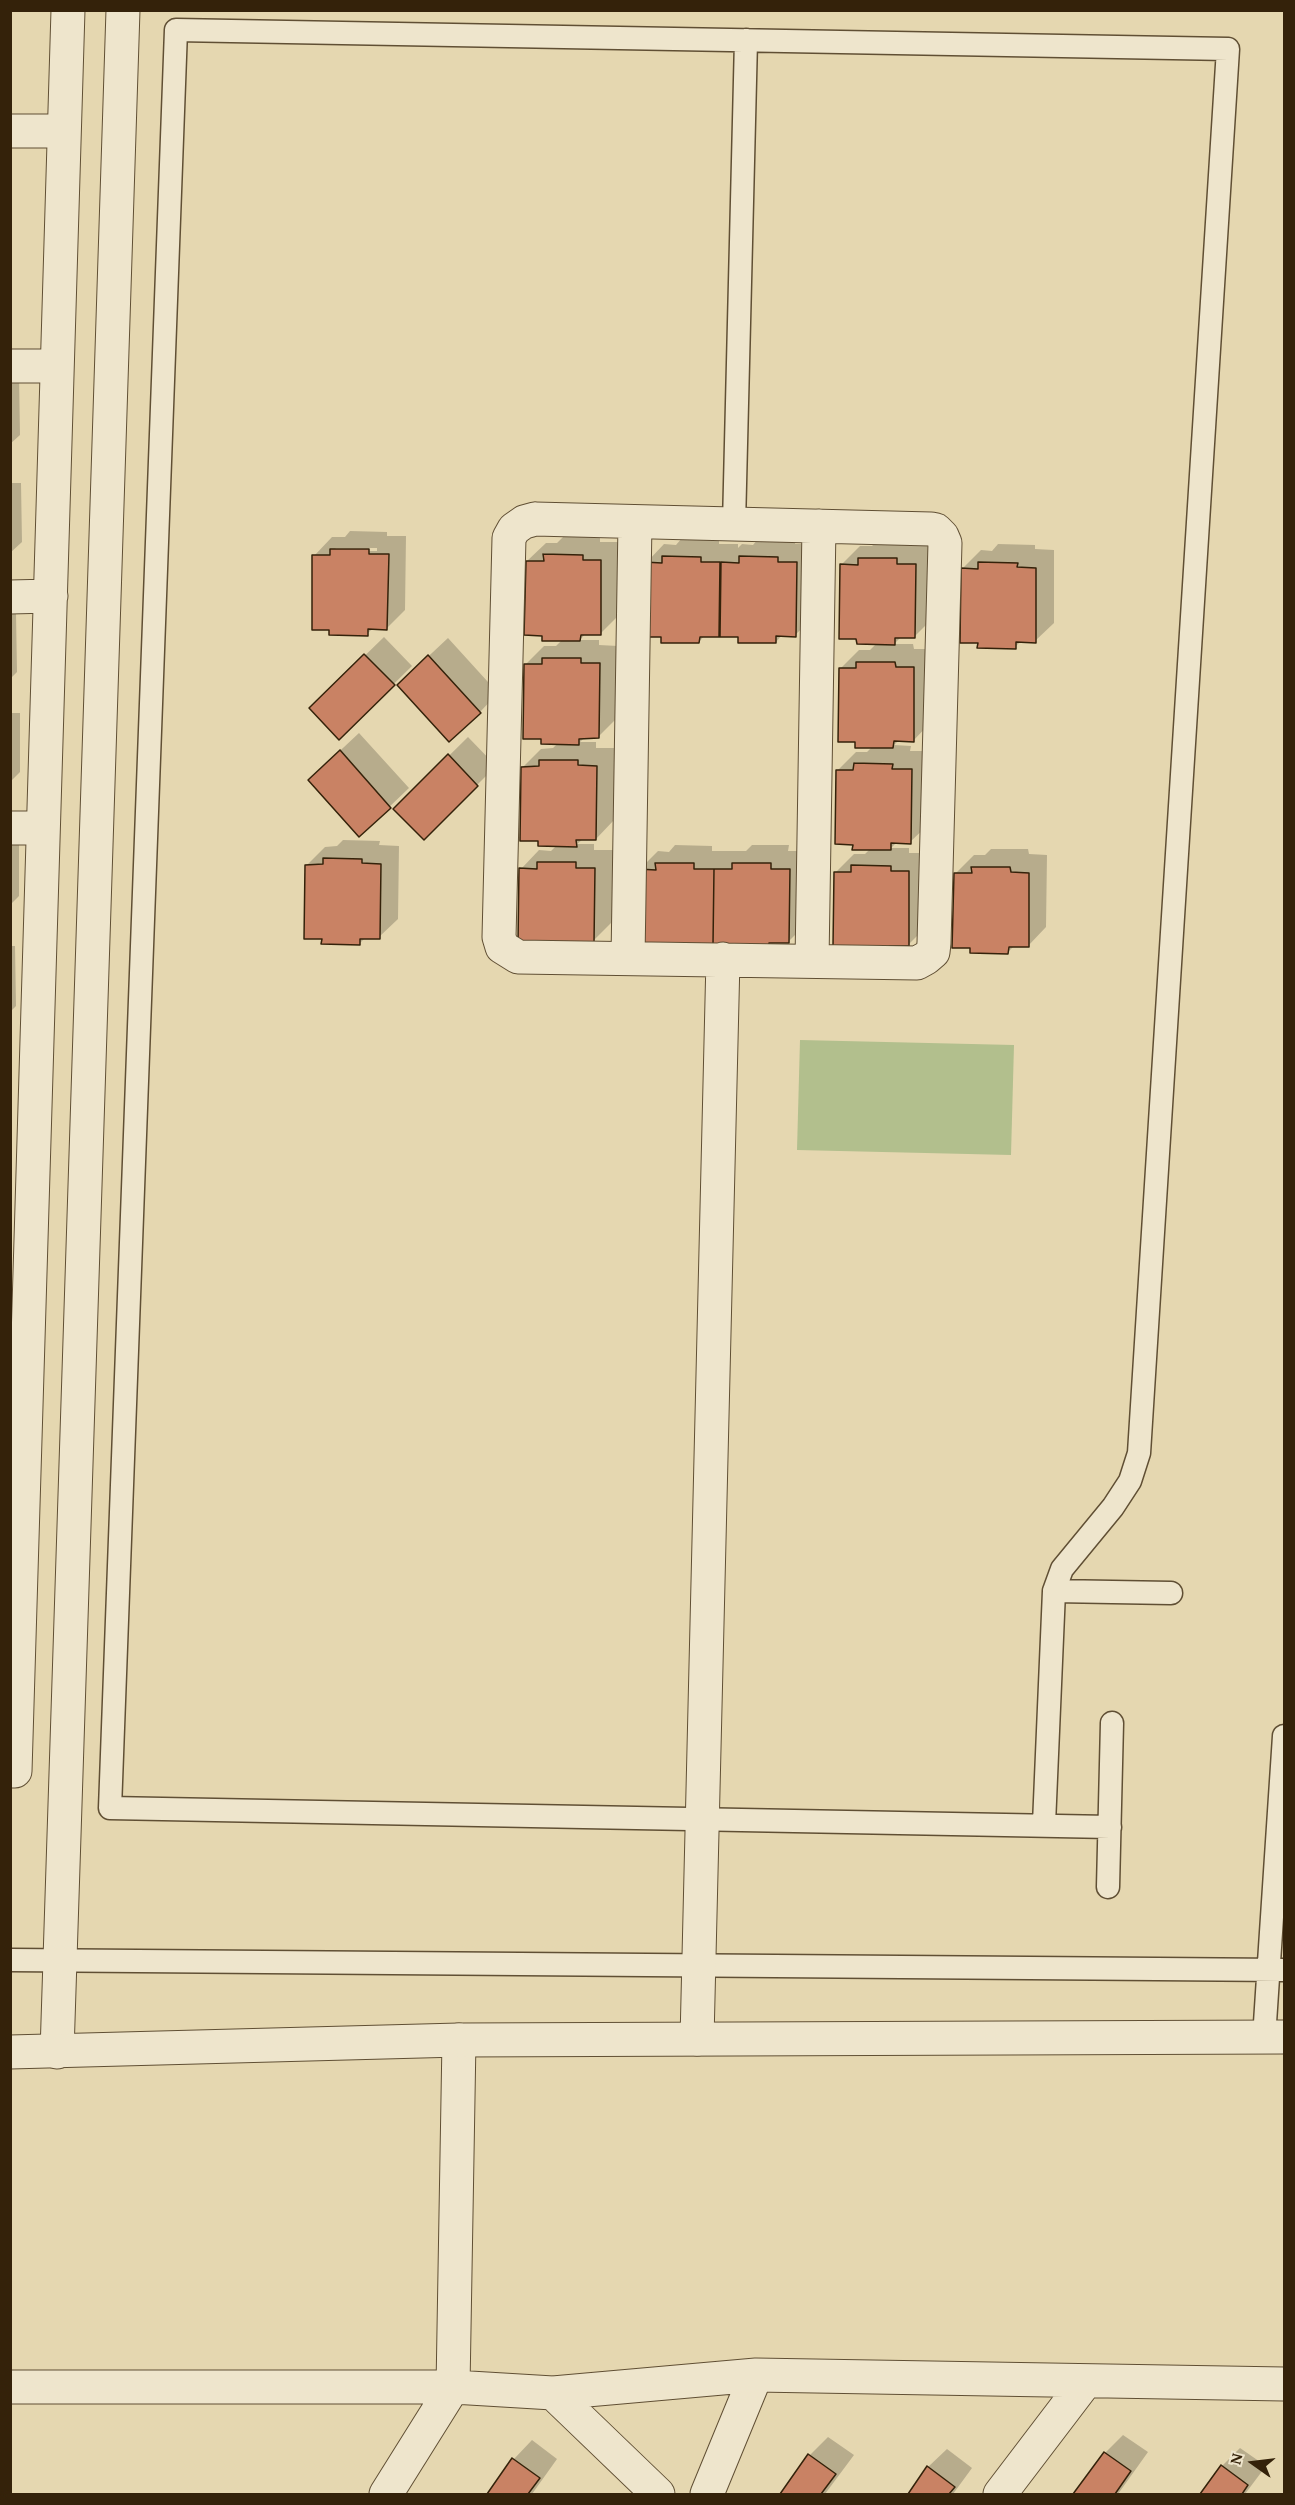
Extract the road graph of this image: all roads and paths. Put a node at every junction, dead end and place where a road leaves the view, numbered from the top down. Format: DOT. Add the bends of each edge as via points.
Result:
graph roads {
  1 [pos="68,10"];
  2 [pos="123,10"];
  3 [pos="746,40"];
  4 [pos="10,131"];
  5 [pos="64,131"];
  6 [pos="10,366"];
  7 [pos="57,366"];
  8 [pos="635,522"];
  9 [pos="734,524"];
  10 [pos="819,526"];
  11 [pos="51,596"];
  12 [pos="10,597"];
  13 [pos="10,828"];
  14 [pos="44,828"];
  15 [pos="628,958"];
  16 [pos="723,959"];
  17 [pos="812,961"];
  18 [pos="23,1069"];
  19 [pos="20,1298"];
  20 [pos="16,1534"];
  21 [pos="1054,1591"];
  22 [pos="1171,1593"];
  23 [pos="1112,1723"];
  24 [pos="1284,1736"];
  25 [pos="10,1771"];
  26 [pos="702,1818"];
  27 [pos="1044,1824"];
  28 [pos="1110,1827"];
  29 [pos="1108,1887"];
  30 [pos="10,1960"];
  31 [pos="60,1960"];
  32 [pos="699,1965"];
  33 [pos="1277,1970"];
  34 [pos="1274,2037"];
  35 [pos="459,2040"];
  36 [pos="697,2040"];
  37 [pos="10,2052"];
  38 [pos="57,2052"];
  39 [pos="756,2375"];
  40 [pos="1086,2381"];
  41 [pos="1284,2384"];
  42 [pos="10,2386"];
  43 [pos="453,2387"];
  44 [pos="553,2393"];
  45 [pos="386,2494"];
  46 [pos="658,2494"];
  47 [pos="707,2494"];
  48 [pos="1000,2494"];
  1 -- 5 [label="street"];
  2 -- 31 [label="street"];
  3 -- 9 [label="lane"];
  3 -- 21 [label="lane" via="1228,49 1139,1453 1130,1481 1062,1569"];
  3 -- 26 [label="lane" via="176,30 110,1808"];
  4 -- 5 [label="street"];
  5 -- 7 [label="street"];
  6 -- 7 [label="street"];
  7 -- 11 [label="street"];
  8 -- 9 [label="street"];
  8 -- 15 [label="street"];
  8 -- 15 [label="street" via="535,519 514,528 509,538 499,937 502,947 518,957"];
  9 -- 10 [label="street"];
  10 -- 17 [label="street"];
  10 -- 17 [label="street" via="931,529 945,543 933,952 917,963"];
  11 -- 12 [label="street"];
  11 -- 14 [label="street"];
  13 -- 14 [label="street"];
  14 -- 18 [label="street"];
  15 -- 16 [label="street"];
  16 -- 17 [label="street"];
  16 -- 26 [label="street"];
  18 -- 19 [label="street"];
  19 -- 20 [label="street"];
  20 -- 25 [label="street" via="15,1771"];
  21 -- 22 [label="lane"];
  21 -- 27 [label="lane"];
  23 -- 28 [label="lane"];
  24 -- 33 [label="lane"];
  26 -- 27 [label="lane"];
  26 -- 32 [label="street"];
  27 -- 28 [label="lane"];
  28 -- 29 [label="lane"];
  30 -- 31 [label="lane"];
  31 -- 32 [label="lane"];
  31 -- 38 [label="street"];
  32 -- 33 [label="lane"];
  32 -- 36 [label="street"];
  33 -- 34 [label="lane"];
  34 -- 36 [label="street"];
  35 -- 36 [label="street"];
  35 -- 38 [label="street"];
  35 -- 43 [label="street"];
  37 -- 38 [label="street"];
  39 -- 40 [label="street"];
  39 -- 44 [label="street"];
  39 -- 47 [label="street"];
  40 -- 41 [label="street"];
  40 -- 48 [label="street"];
  42 -- 43 [label="street"];
  43 -- 44 [label="street"];
  43 -- 45 [label="street"];
  44 -- 46 [label="street"];
}
